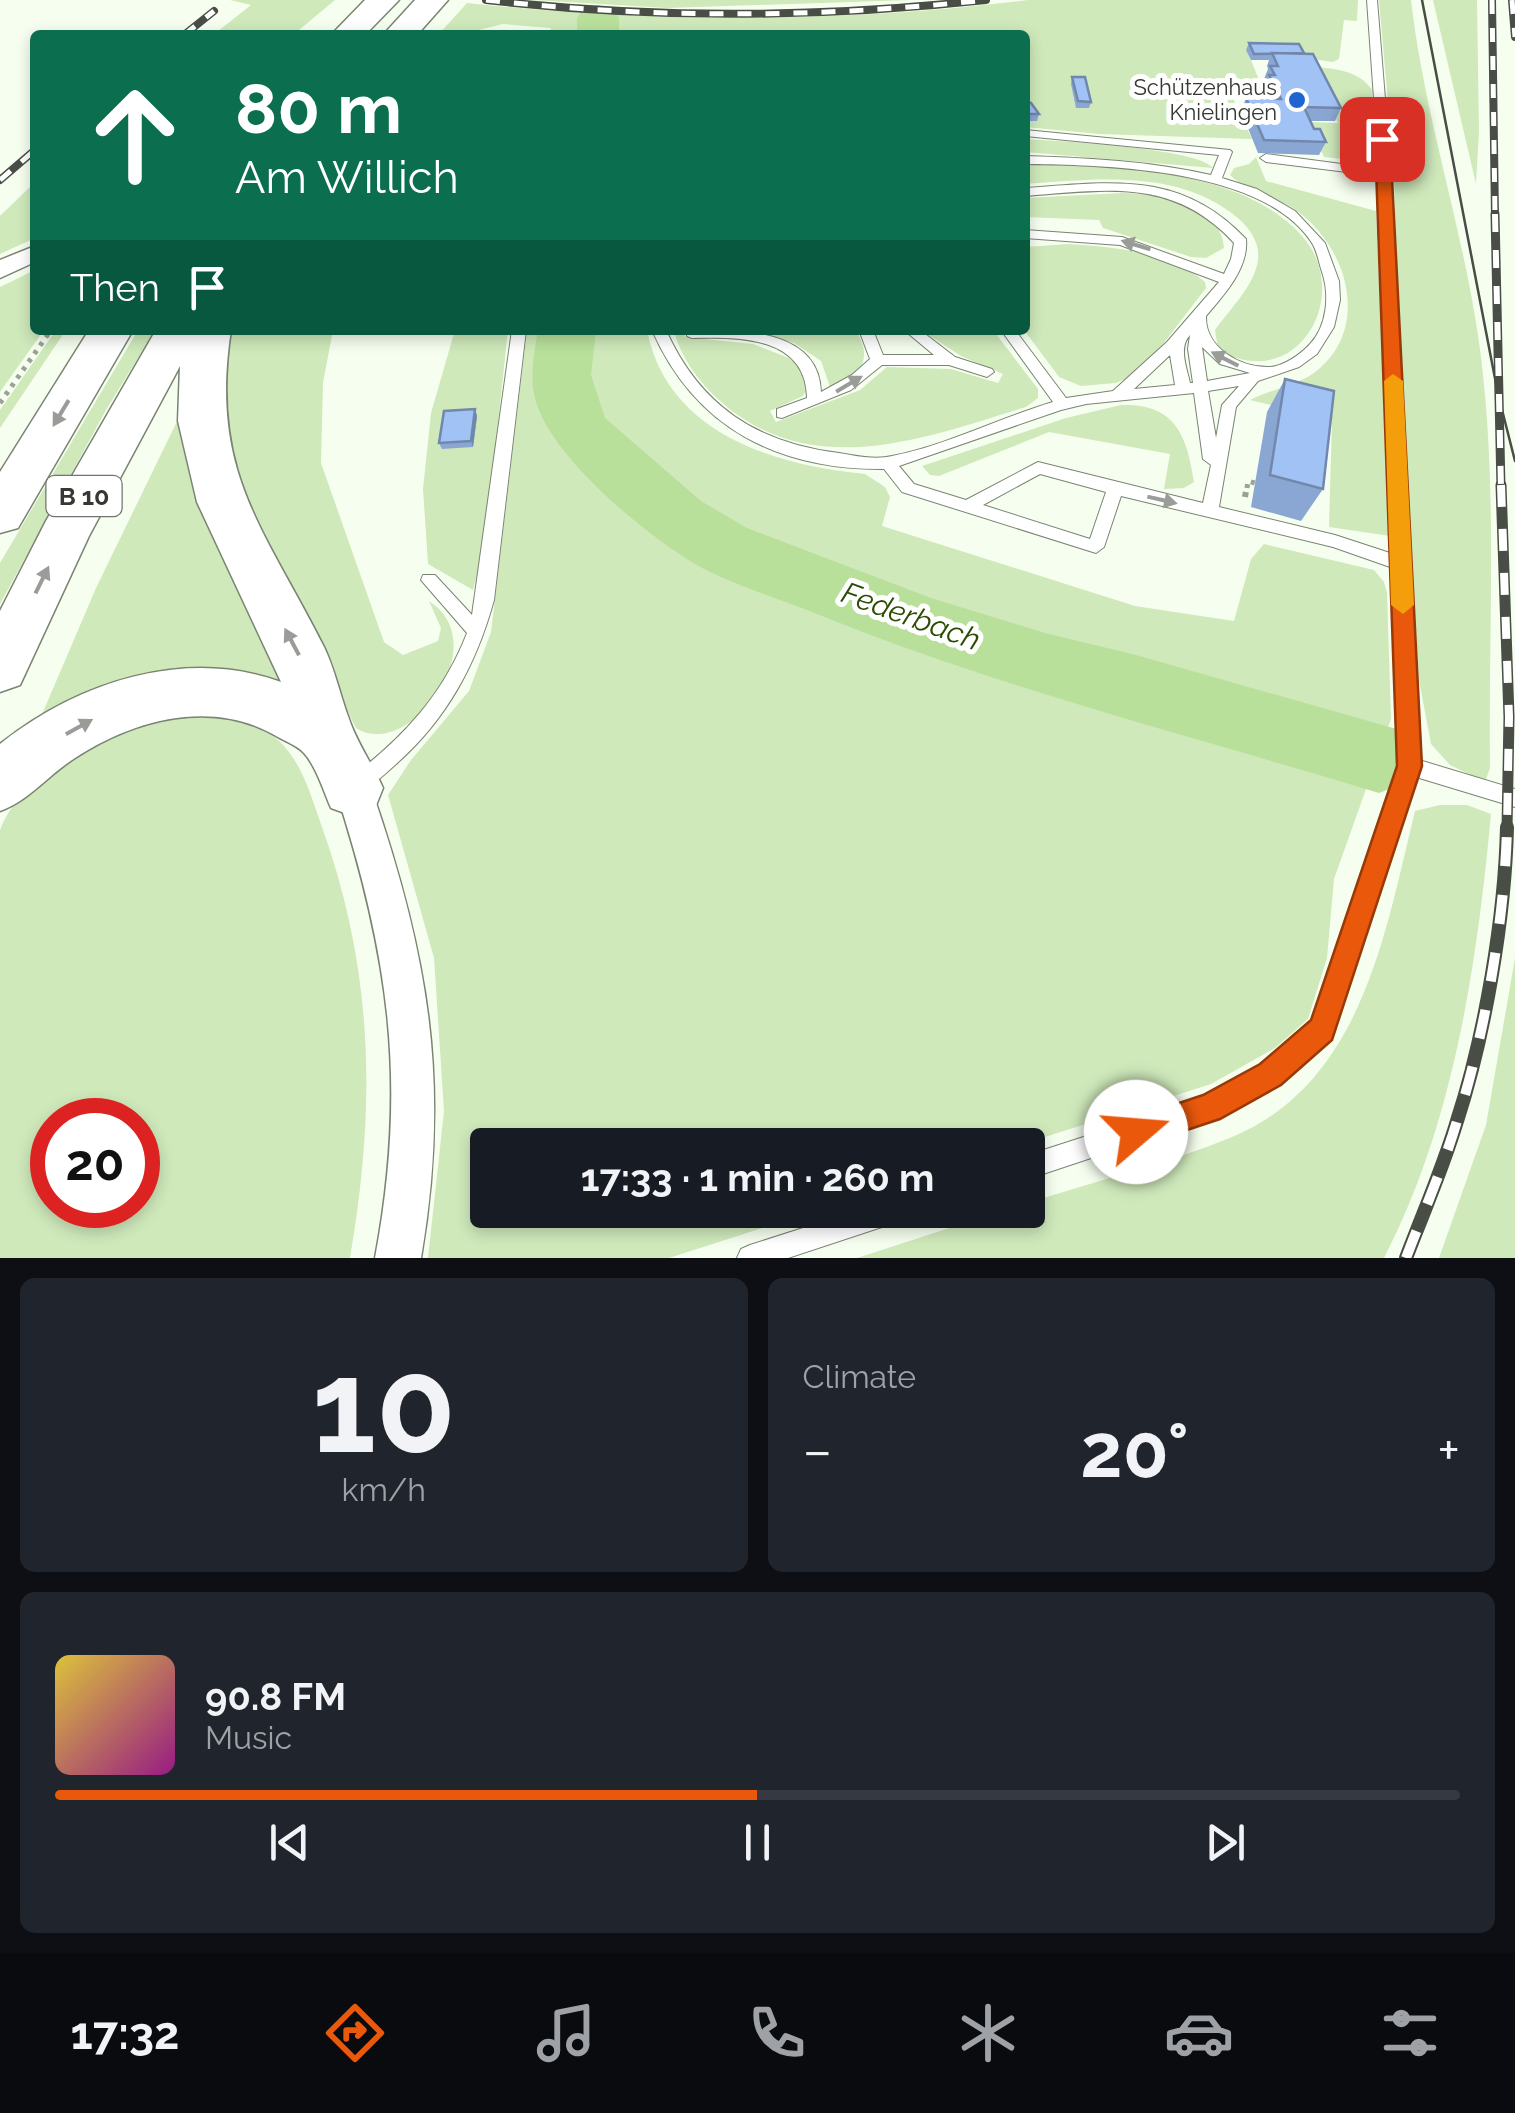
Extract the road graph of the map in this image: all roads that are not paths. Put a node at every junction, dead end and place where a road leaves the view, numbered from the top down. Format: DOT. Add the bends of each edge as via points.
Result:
graph roads {
  1 [pos="383,0"];
  2 [pos="432,0"];
  3 [pos="1372,0"];
  4 [pos="352,30"];
  5 [pos="404,30"];
  6 [pos="1030,133"];
  7 [pos="1266,158"];
  8 [pos="1030,160"];
  9 [pos="1385,173"];
  10 [pos="1215,180"];
  11 [pos="1030,192"];
  12 [pos="1030,234"];
  13 [pos="30,255"];
  14 [pos="0,270"];
  15 [pos="1227,280"];
  16 [pos="1200,311"];
  17 [pos="108,335"];
  18 [pos="175,335"];
  19 [pos="208,335"];
  20 [pos="519,335"];
  21 [pos="661,335"];
  22 [pos="740,335"];
  23 [pos="868,335"];
  24 [pos="918,335"];
  25 [pos="1012,335"];
  26 [pos="1180,335"];
  27 [pos="878,360"];
  28 [pos="950,360"];
  29 [pos="1282,371"];
  30 [pos="987,372"];
  31 [pos="1253,380"];
  32 [pos="1190,386"];
  33 [pos="1118,394"];
  34 [pos="814,400"];
  35 [pos="1062,403"];
  36 [pos="782,413"];
  37 [pos="888,463"];
  38 [pos="1213,484"];
  39 [pos="1115,489"];
  40 [pos="966,507"];
  41 [pos="1210,512"];
  42 [pos="0,514"];
  43 [pos="1401,564"];
  44 [pos="429,580"];
  45 [pos="477,632"];
  46 [pos="0,668"];
  47 [pos="325,734"];
  48 [pos="1410,766"];
  49 [pos="0,783"];
  50 [pos="353,788"];
  51 [pos="1515,798"];
  52 [pos="1045,1162"];
  53 [pos="842,1228"];
  54 [pos="398,1258"];
  55 [pos="750,1258"];
  1 -- 4 [label="highway"];
  2 -- 5 [label="highway"];
  3 -- 9 [label="lane"];
  6 -- 10 [label="lane" via="1226,152"];
  7 -- 9 [label="lane"];
  8 -- 10 [label="lane" via="1154,165"];
  9 -- 43 [label="lane"];
  10 -- 29 [label="lane" via="1290,214 1316,237 1329,262 1328,329 1312,351"];
  11 -- 15 [label="lane" via="1134,188 1198,203 1219,215 1241,242"];
  15 -- 12 [label="lane, one-way" via="1122,241"];
  13 -- 14 [label="street"];
  15 -- 16 [label="lane"];
  16 -- 26 [label="lane"];
  29 -- 16 [label="lane, one-way" via="1250,369 1214,355 1204,342"];
  16 -- 32 [label="lane"];
  17 -- 42 [label="highway, B 10, one-way"];
  46 -- 18 [label="highway, B 10, one-way" via="64,535"];
  47 -- 19 [label="highway, one-way" via="304,664 230,524 208,466 200,366"];
  20 -- 45 [label="lane"];
  21 -- 37 [label="lane" via="670,362 729,423 816,458"];
  22 -- 34 [label="lane" via="786,346 806,359 817,379"];
  23 -- 27 [label="lane"];
  24 -- 28 [label="lane"];
  25 -- 35 [label="lane"];
  26 -- 32 [label="lane" via="1176,349"];
  26 -- 33 [label="lane"];
  27 -- 28 [label="lane"];
  34 -- 27 [label="lane, one-way" via="860,380"];
  28 -- 30 [label="lane"];
  29 -- 31 [label="lane"];
  31 -- 32 [label="lane"];
  31 -- 38 [label="lane" via="1230,404"];
  32 -- 33 [label="lane"];
  32 -- 38 [label="lane" via="1207,419"];
  33 -- 35 [label="lane"];
  34 -- 36 [label="lane"];
  35 -- 37 [label="lane"];
  37 -- 40 [label="lane" via="908,488"];
  38 -- 41 [label="lane"];
  39 -- 40 [label="lane" via="1038,468"];
  39 -- 40 [label="lane" via="1096,547"];
  39 -- 41 [label="lane, one-way"];
  41 -- 43 [label="lane"];
  43 -- 48 [label="lane"];
  44 -- 45 [label="lane"];
  45 -- 50 [label="lane" via="434,716"];
  49 -- 47 [label="highway, one-way" via="41,748 150,697 248,696"];
  47 -- 50 [label="highway"];
  48 -- 51 [label="lane"];
  48 -- 52 [label="lane" via="1322,1030 1271,1074 1209,1108"];
  50 -- 54 [label="street" via="404,972 409,1165"];
  53 -- 55 [label="lane"];
}
